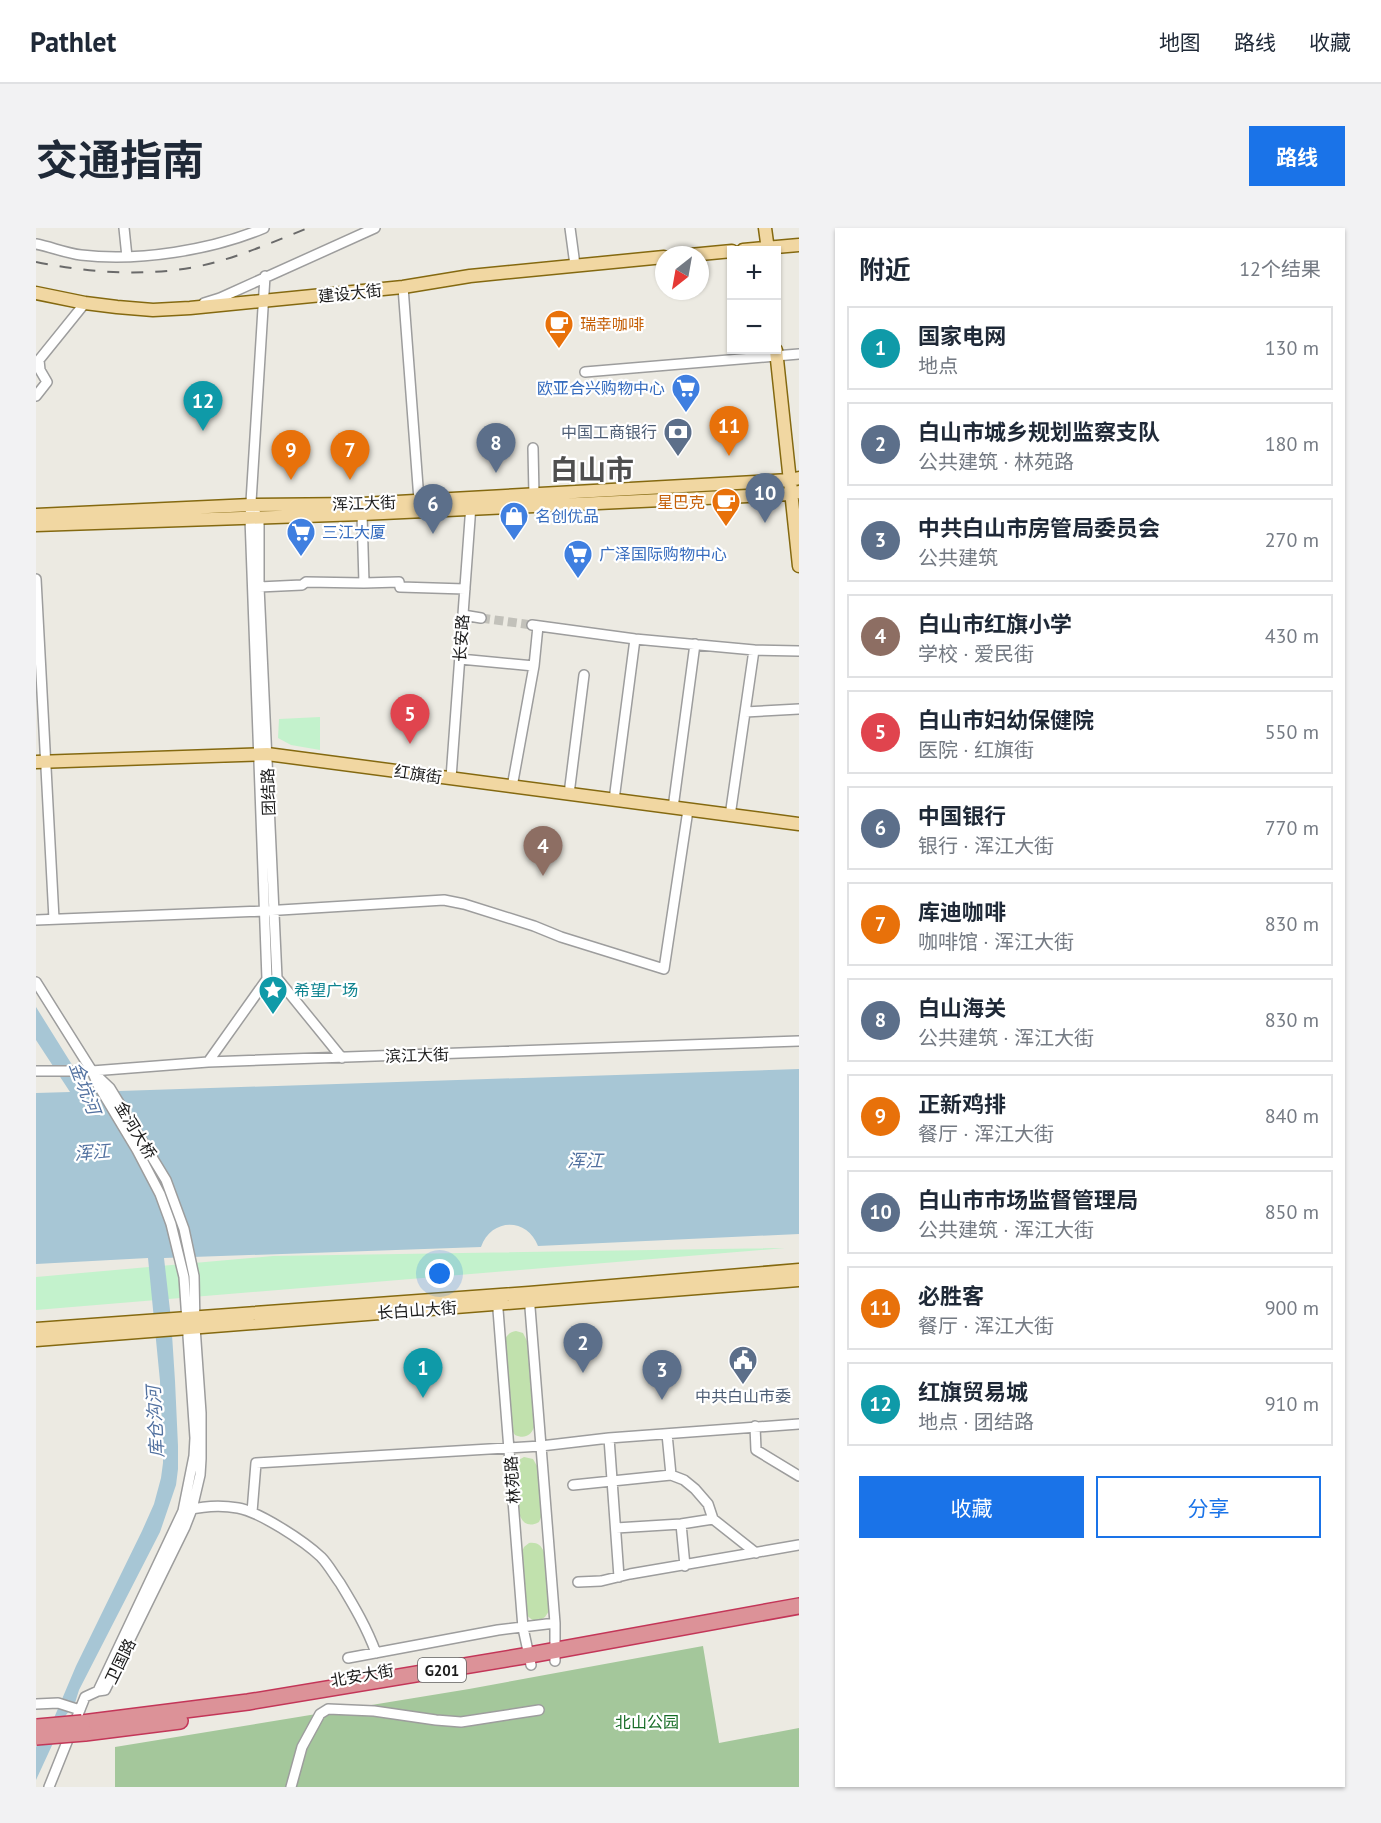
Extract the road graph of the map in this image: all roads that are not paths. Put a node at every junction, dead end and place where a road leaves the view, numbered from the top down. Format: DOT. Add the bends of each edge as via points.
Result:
graph roads {
  1 [pos="124,228"];
  2 [pos="264,228"];
  3 [pos="375,228"];
  4 [pos="570,228"];
  5 [pos="765,228"];
  6 [pos="36,244"];
  7 [pos="799,245"];
  8 [pos="768,246"];
  9 [pos="781,247"];
  10 [pos="727,251"];
  11 [pos="709,253"];
  12 [pos="127,257"];
  13 [pos="655,258"];
  14 [pos="575,265"];
  15 [pos="264,276"];
  16 [pos="403,287"];
  17 [pos="36,293"];
  18 [pos="264,301"];
  19 [pos="85,303"];
  20 [pos="190,308"];
  21 [pos="781,353"];
  22 [pos="766,354"];
  23 [pos="776,354"];
  24 [pos="799,354"];
  25 [pos="585,372"];
  26 [pos="36,396"];
  27 [pos="533,448"];
  28 [pos="795,479"];
  29 [pos="795,493"];
  30 [pos="534,495"];
  31 [pos="419,500"];
  32 [pos="471,504"];
  33 [pos="36,514"];
  34 [pos="253,514"];
  35 [pos="362,514"];
  36 [pos="36,525"];
  37 [pos="799,566"];
  38 [pos="36,579"];
  39 [pos="364,582"];
  40 [pos="259,587"];
  41 [pos="465,589"];
  42 [pos="463,615"];
  43 [pos="481,618"];
  44 [pos="635,639"];
  45 [pos="695,644"];
  46 [pos="754,650"];
  47 [pos="799,651"];
  48 [pos="460,659"];
  49 [pos="534,666"];
  50 [pos="584,675"];
  51 [pos="799,710"];
  52 [pos="745,712"];
  53 [pos="263,754"];
  54 [pos="41,762"];
  55 [pos="451,778"];
  56 [pos="512,787"];
  57 [pos="569,794"];
  58 [pos="614,800"];
  59 [pos="673,808"];
  60 [pos="688,810"];
  61 [pos="730,816"];
  62 [pos="799,824"];
  63 [pos="269,911"];
  64 [pos="54,919"];
  65 [pos="36,920"];
  66 [pos="272,978"];
  67 [pos="36,982"];
  68 [pos="799,1041"];
  69 [pos="342,1058"];
  70 [pos="208,1062"];
  71 [pos="36,1071"];
  72 [pos="92,1071"];
  73 [pos="799,1270"];
  74 [pos="194,1276"];
  75 [pos="184,1277"];
  76 [pos="799,1280"];
  77 [pos="530,1297"];
  78 [pos="497,1299"];
  79 [pos="191,1322"];
  80 [pos="154,1326"];
  81 [pos="36,1329"];
  82 [pos="36,1340"];
  83 [pos="754,1426"];
  84 [pos="797,1426"];
  85 [pos="667,1434"];
  86 [pos="609,1438"];
  87 [pos="542,1446"];
  88 [pos="509,1448"];
  89 [pos="671,1475"];
  90 [pos="799,1476"];
  91 [pos="612,1481"];
  92 [pos="573,1485"];
  93 [pos="187,1510"];
  94 [pos="252,1512"];
  95 [pos="713,1519"];
  96 [pos="681,1524"];
  97 [pos="616,1528"];
  98 [pos="799,1545"];
  99 [pos="756,1553"];
  100 [pos="686,1566"];
  101 [pos="620,1577"];
  102 [pos="578,1582"];
  103 [pos="799,1606"];
  104 [pos="799,1616"];
  105 [pos="555,1623"];
  106 [pos="523,1628"];
  107 [pos="376,1653"];
  108 [pos="554,1656"];
  109 [pos="348,1658"];
  110 [pos="530,1660"];
  111 [pos="36,1704"];
  112 [pos="539,1710"];
  113 [pos="80,1719"];
  114 [pos="36,1727"];
  115 [pos="36,1737"];
  116 [pos="49,1787"];
  117 [pos="291,1787"];
  1 -- 12 [label="street"];
  2 -- 12 [label="street" via="230,240"];
  3 -- 15 [label="street"];
  4 -- 14 [label="street"];
  5 -- 8 [label="main road"];
  6 -- 12 [label="street" via="81,255"];
  7 -- 9 [label="main road"];
  10 -- 11 [label="main road"];
  13 -- 14 [label="main road, 建设大街"];
  14 -- 16 [label="main road, 建设大街"];
  15 -- 18 [label="street, 团结路"];
  15 -- 20 [label="street"];
  16 -- 18 [label="main road, 建设大街"];
  16 -- 31 [label="street"];
  17 -- 19 [label="main road, 建设大街"];
  18 -- 20 [label="main road, 建设大街"];
  18 -- 34 [label="street, 团结路"];
  19 -- 20 [label="main road, 建设大街" via="153,310"];
  19 -- 26 [label="street" via="39,360 47,382"];
  21 -- 24 [label="street"];
  22 -- 25 [label="street"];
  23 -- 28 [label="main road"];
  27 -- 30 [label="street"];
  28 -- 29 [label="main road"];
  28 -- 30 [label="main road, 浑江大街"];
  29 -- 32 [label="main road, 浑江大街"];
  29 -- 37 [label="main road"];
  30 -- 32 [label="main road, 浑江大街"];
  31 -- 32 [label="main road, 浑江大街"];
  31 -- 34 [label="main road, 浑江大街"];
  32 -- 35 [label="main road, 浑江大街"];
  32 -- 41 [label="street, 长安路"];
  33 -- 34 [label="main road, 浑江大街"];
  34 -- 35 [label="main road, 浑江大街"];
  34 -- 36 [label="main road, 浑江大街"];
  34 -- 40 [label="street, 团结路"];
  34 -- 53 [label="street, 团结路"];
  35 -- 39 [label="street"];
  38 -- 54 [label="street"];
  39 -- 40 [label="street"];
  39 -- 41 [label="street"];
  40 -- 53 [label="street, 团结路"];
  41 -- 42 [label="street, 长安路"];
  42 -- 43 [label="street"];
  42 -- 48 [label="street, 长安路"];
  44 -- 45 [label="street"];
  44 -- 49 [label="street" via="535,625"];
  44 -- 58 [label="street"];
  45 -- 46 [label="street"];
  45 -- 59 [label="street"];
  46 -- 47 [label="street"];
  46 -- 52 [label="street"];
  48 -- 49 [label="street"];
  48 -- 55 [label="street, 长安路"];
  49 -- 56 [label="street"];
  50 -- 57 [label="street"];
  51 -- 52 [label="street"];
  52 -- 61 [label="street"];
  53 -- 54 [label="main road, 红旗街"];
  53 -- 55 [label="main road, 红旗街"];
  53 -- 63 [label="street, 团结路"];
  54 -- 64 [label="street"];
  55 -- 56 [label="main road, 红旗街"];
  56 -- 57 [label="main road, 红旗街"];
  57 -- 58 [label="main road, 红旗街"];
  58 -- 59 [label="main road, 红旗街"];
  59 -- 60 [label="main road, 红旗街"];
  60 -- 61 [label="main road, 红旗街"];
  60 -- 63 [label="street" via="664,969 444,900"];
  61 -- 62 [label="main road, 红旗街"];
  63 -- 64 [label="street"];
  63 -- 66 [label="street, 团结路"];
  64 -- 65 [label="street"];
  66 -- 69 [label="street"];
  66 -- 70 [label="street"];
  67 -- 72 [label="street"];
  68 -- 69 [label="street, 滨江大街"];
  69 -- 70 [label="street, 滨江大街"];
  70 -- 72 [label="street, 滨江大街"];
  71 -- 72 [label="street, 滨江大街"];
  72 -- 74 [label="street, 金河大桥" via="110,1088 166,1180"];
  72 -- 75 [label="street, 金河大桥" via="160,1194"];
  73 -- 77 [label="main road, 长白山大街"];
  74 -- 79 [label="street, 卫国路"];
  75 -- 79 [label="street, 卫国路"];
  76 -- 77 [label="main road, 长白山大街"];
  77 -- 78 [label="main road, 长白山大街"];
  77 -- 87 [label="street, 林苑路"];
  78 -- 79 [label="main road, 长白山大街"];
  78 -- 88 [label="street, 林苑路"];
  79 -- 80 [label="main road, 长白山大街"];
  79 -- 93 [label="street, 卫国路" via="195,1437"];
  80 -- 81 [label="main road, 长白山大街"];
  80 -- 82 [label="main road, 长白山大街"];
  83 -- 84 [label="street"];
  83 -- 85 [label="street"];
  83 -- 90 [label="street" via="756,1450"];
  85 -- 86 [label="street"];
  85 -- 89 [label="street"];
  86 -- 87 [label="street"];
  86 -- 91 [label="street"];
  87 -- 88 [label="street"];
  87 -- 105 [label="street, 林苑路"];
  88 -- 94 [label="street" via="256,1463"];
  88 -- 106 [label="street, 林苑路"];
  89 -- 91 [label="street"];
  89 -- 95 [label="street" via="695,1489 708,1504"];
  91 -- 92 [label="street"];
  91 -- 97 [label="street"];
  93 -- 94 [label="street" via="222,1506"];
  93 -- 113 [label="street, 卫国路" via="185,1527 105,1690 85,1697"];
  94 -- 107 [label="street" via="322,1558 366,1626"];
  95 -- 96 [label="street"];
  95 -- 99 [label="street"];
  96 -- 97 [label="street"];
  96 -- 100 [label="street"];
  97 -- 101 [label="street"];
  98 -- 99 [label="street"];
  99 -- 100 [label="street"];
  100 -- 101 [label="street"];
  101 -- 102 [label="street"];
  103 -- 108 [label="highway, 北安大街 / G201"];
  104 -- 108 [label="highway, 北安大街 / G201"];
  105 -- 106 [label="street"];
  105 -- 108 [label="street, 林苑路"];
  106 -- 107 [label="street"];
  106 -- 110 [label="street, 林苑路"];
  107 -- 109 [label="street"];
  108 -- 110 [label="highway, 北安大街 / G201"];
  110 -- 113 [label="highway, 北安大街 / G201" via="248,1702"];
  111 -- 113 [label="street" via="58,1703"];
  112 -- 117 [label="street" via="461,1722 328,1709 320,1714 302,1748"];
  113 -- 114 [label="highway, 北安大街 / G201, bridge"];
  113 -- 115 [label="highway, 北安大街 / G201, bridge"];
  113 -- 116 [label="street"];
}
